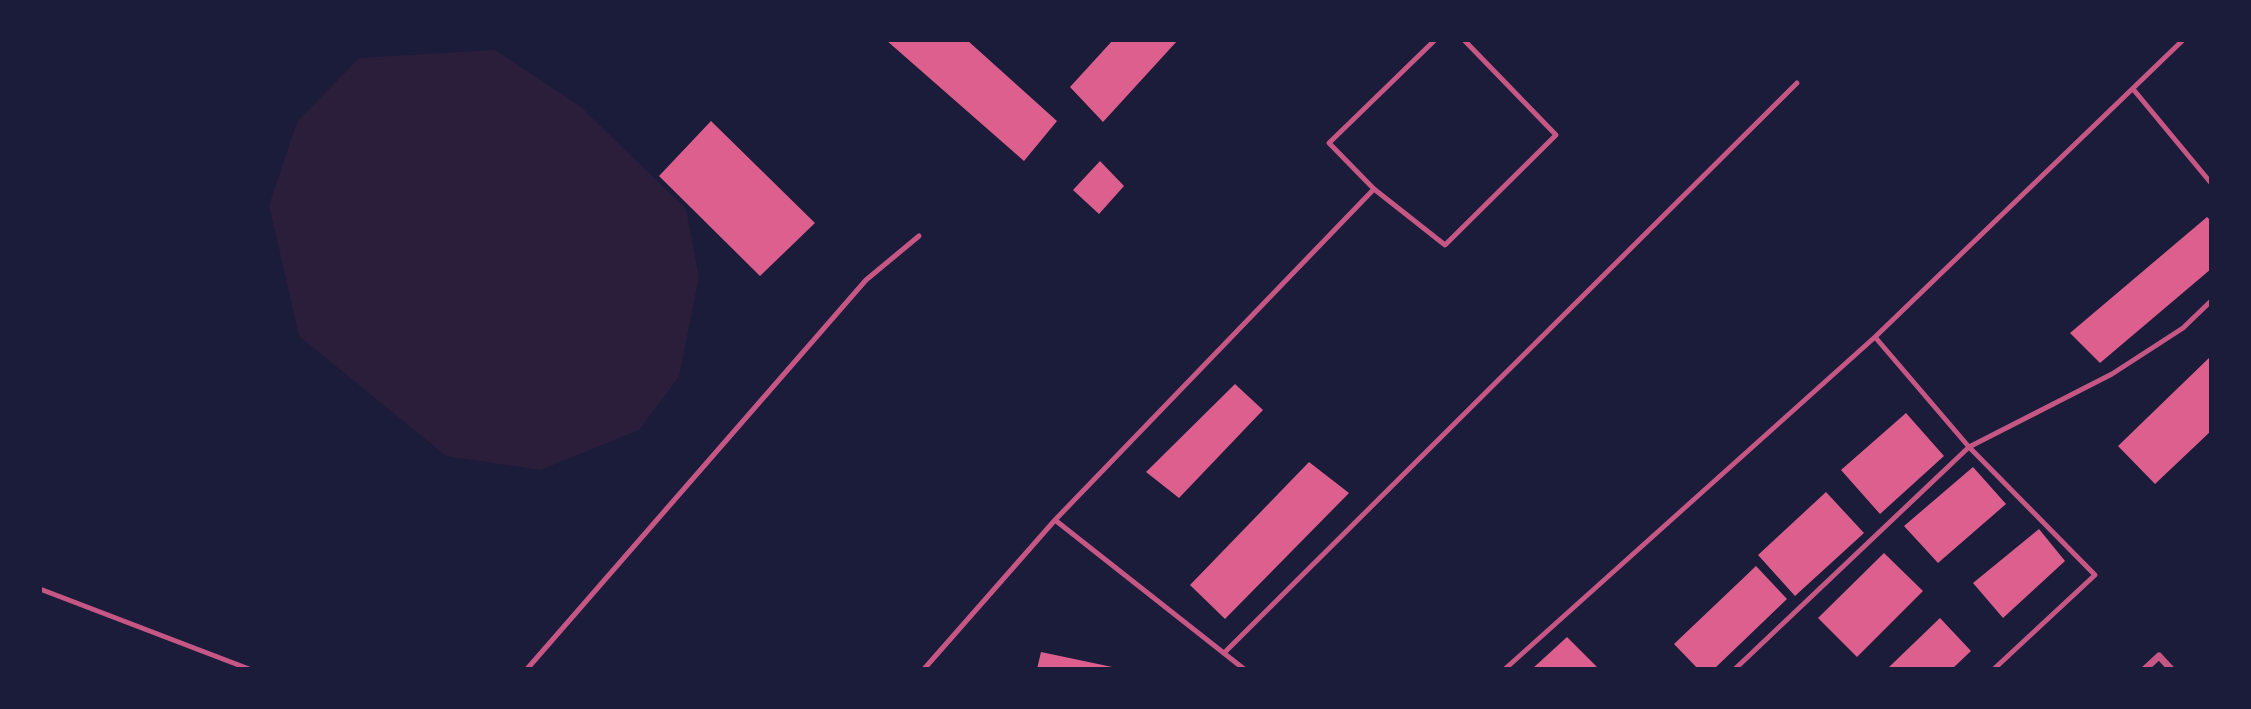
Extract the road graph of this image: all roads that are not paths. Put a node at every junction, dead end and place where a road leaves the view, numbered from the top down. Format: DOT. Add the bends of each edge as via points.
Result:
graph roads {
  1 [pos="1435,40"];
  2 [pos="1464,40"];
  3 [pos="2183,40"];
  4 [pos="1797,83"];
  5 [pos="2133,89"];
  6 [pos="2211,183"];
  7 [pos="1374,190"];
  8 [pos="919,236"];
  9 [pos="2211,300"];
  10 [pos="1875,337"];
  11 [pos="1969,447"];
  12 [pos="1055,520"];
  13 [pos="40,589"];
  14 [pos="1224,653"];
  15 [pos="249,669"];
  16 [pos="527,669"];
  17 [pos="924,669"];
  18 [pos="1244,669"];
  19 [pos="1505,669"];
  20 [pos="1735,669"];
  21 [pos="1994,669"];
  22 [pos="2145,669"];
  23 [pos="2171,669"];
  1 -- 7 [label="lane" via="1329,143"];
  2 -- 7 [label="lane" via="1556,135 1446,245"];
  3 -- 5 [label="lane"];
  4 -- 14 [label="lane"];
  5 -- 6 [label="lane"];
  5 -- 10 [label="lane"];
  7 -- 12 [label="lane"];
  8 -- 16 [label="lane" via="866,280"];
  9 -- 11 [label="lane" via="2183,328 2112,374"];
  10 -- 11 [label="lane"];
  10 -- 19 [label="lane"];
  11 -- 20 [label="lane"];
  11 -- 21 [label="lane" via="2095,575"];
  12 -- 14 [label="lane"];
  12 -- 17 [label="lane"];
  13 -- 15 [label="lane"];
  14 -- 18 [label="lane"];
  22 -- 23 [label="street" via="2160,656"];
}
